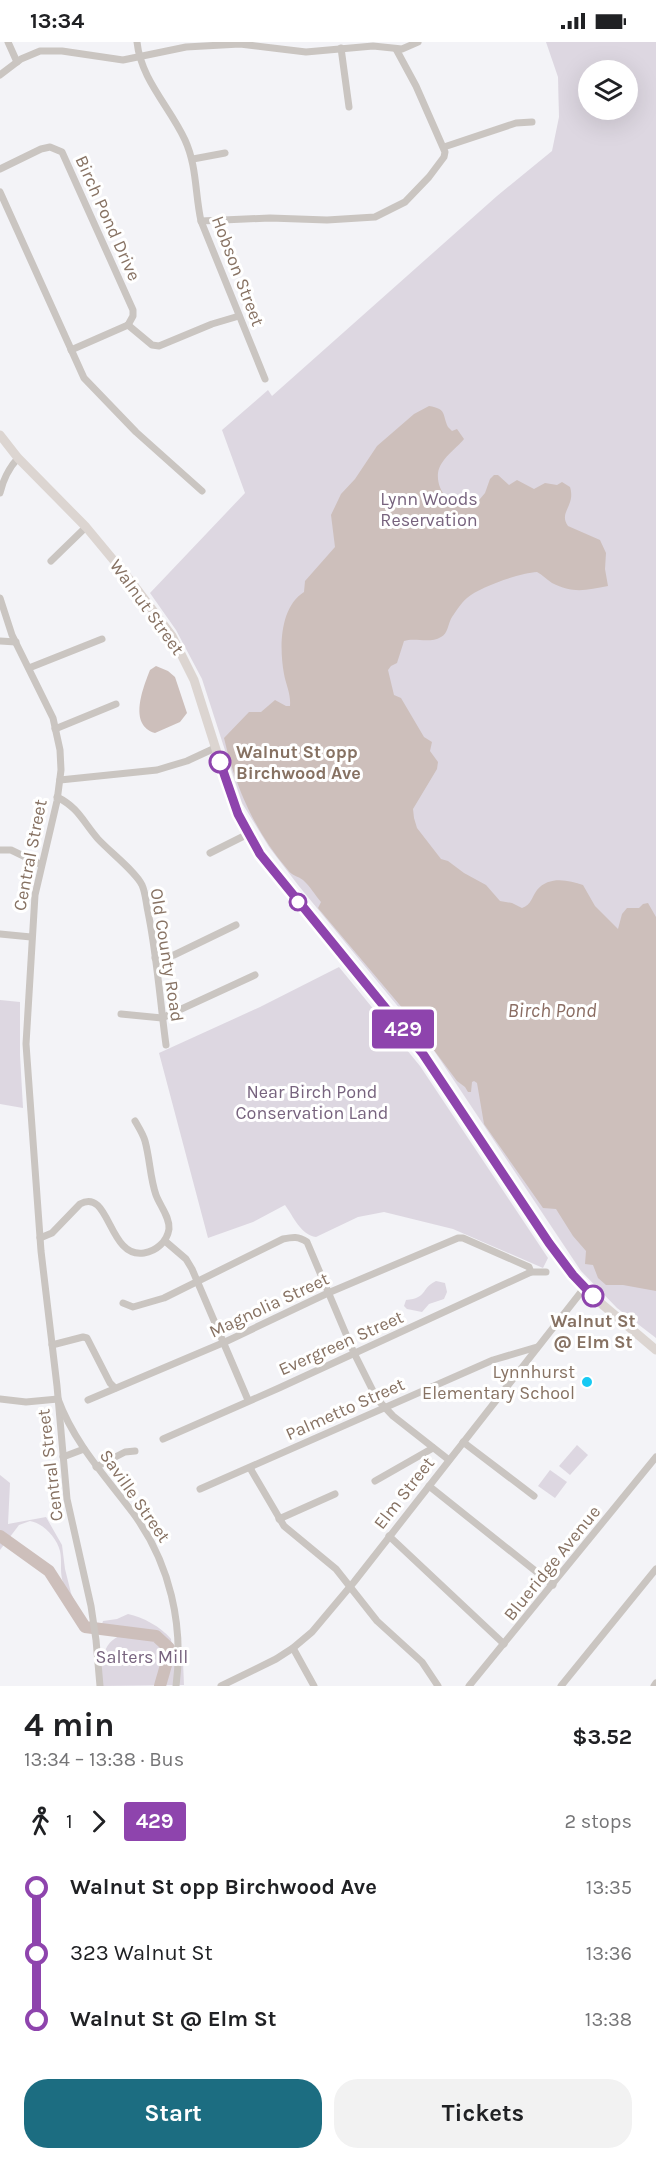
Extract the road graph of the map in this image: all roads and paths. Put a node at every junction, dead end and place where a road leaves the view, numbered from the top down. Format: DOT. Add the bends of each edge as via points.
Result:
graph roads {
  1 [pos="8,42"];
  2 [pos="137,42"];
  3 [pos="418,42"];
  4 [pos="341,48"];
  5 [pos="396,49"];
  6 [pos="139,57"];
  7 [pos="17,62"];
  8 [pos="0,75"];
  9 [pos="349,107"];
  10 [pos="532,122"];
  11 [pos="444,147"];
  12 [pos="225,153"];
  13 [pos="193,159"];
  14 [pos="0,169"];
  15 [pos="0,192"];
  16 [pos="201,221"];
  17 [pos="239,316"];
  18 [pos="128,325"];
  19 [pos="71,350"];
  20 [pos="265,379"];
  21 [pos="0,435"];
  22 [pos="18,458"];
  23 [pos="202,491"];
  24 [pos="0,493"];
  25 [pos="86,527"];
  26 [pos="51,561"];
  27 [pos="0,597"];
  28 [pos="102,639"];
  29 [pos="0,640"];
  30 [pos="16,642"];
  31 [pos="29,668"];
  32 [pos="117,704"];
  33 [pos="55,729"];
  34 [pos="215,748"];
  35 [pos="60,780"];
  36 [pos="57,797"];
  37 [pos="248,834"];
  38 [pos="0,850"];
  39 [pos="210,853"];
  40 [pos="40,864"];
  41 [pos="236,925"];
  42 [pos="0,934"];
  43 [pos="31,937"];
  44 [pos="155,958"];
  45 [pos="255,975"];
  46 [pos="122,1014"];
  47 [pos="162,1018"];
  48 [pos="166,1045"];
  49 [pos="135,1121"];
  50 [pos="40,1238"];
  51 [pos="165,1241"];
  52 [pos="531,1272"];
  53 [pos="546,1272"];
  54 [pos="196,1283"];
  55 [pos="585,1287"];
  56 [pos="328,1293"];
  57 [pos="123,1303"];
  58 [pos="224,1343"];
  59 [pos="52,1345"];
  60 [pos="537,1347"];
  61 [pos="656,1350"];
  62 [pos="354,1353"];
  63 [pos="115,1388"];
  64 [pos="0,1399"];
  65 [pos="58,1399"];
  66 [pos="88,1400"];
  67 [pos="248,1400"];
  68 [pos="385,1409"];
  69 [pos="163,1439"];
  70 [pos="463,1442"];
  71 [pos="433,1448"];
  72 [pos="84,1449"];
  73 [pos="135,1451"];
  74 [pos="63,1457"];
  75 [pos="656,1457"];
  76 [pos="449,1460"];
  77 [pos="96,1467"];
  78 [pos="250,1468"];
  79 [pos="375,1481"];
  80 [pos="429,1486"];
  81 [pos="200,1489"];
  82 [pos="335,1494"];
  83 [pos="534,1496"];
  84 [pos="279,1519"];
  85 [pos="389,1536"];
  86 [pos="656,1569"];
  87 [pos="553,1585"];
  88 [pos="350,1587"];
  89 [pos="504,1644"];
  90 [pos="293,1648"];
  91 [pos="234,1683"];
  92 [pos="100,1686"];
  93 [pos="176,1686"];
  94 [pos="221,1686"];
  95 [pos="314,1686"];
  96 [pos="438,1686"];
  97 [pos="470,1686"];
  98 [pos="561,1686"];
  1 -- 7 [label="street"];
  2 -- 6 [label="street, Hobson Street"];
  3 -- 5 [label="street"];
  4 -- 5 [label="street"];
  4 -- 6 [label="street" via="306,52 240,44 186,47"];
  4 -- 9 [label="street"];
  5 -- 11 [label="street"];
  6 -- 7 [label="street" via="123,60 40,51"];
  6 -- 13 [label="street, Hobson Street"];
  7 -- 8 [label="street"];
  10 -- 11 [label="street" via="516,123"];
  11 -- 16 [label="street" via="444,157 405,202 375,217"];
  12 -- 13 [label="street"];
  13 -- 16 [label="street, Hobson Street"];
  14 -- 18 [label="street, Birch Pond Drive" via="41,149 50,147 62,152 133,310"];
  15 -- 19 [label="street"];
  16 -- 17 [label="street, Hobson Street"];
  17 -- 18 [label="street" via="159,346 152,345"];
  17 -- 20 [label="street, Hobson Street"];
  18 -- 19 [label="street"];
  19 -- 23 [label="street" via="91,387"];
  21 -- 22 [label="main road, Walnut Street"];
  22 -- 24 [label="street"];
  22 -- 25 [label="main road, Walnut Street"];
  25 -- 26 [label="street"];
  25 -- 34 [label="main road, Walnut Street" via="172,636 194,680"];
  27 -- 30 [label="street, Central Street"];
  28 -- 31 [label="street"];
  29 -- 30 [label="street"];
  30 -- 31 [label="street, Central Street"];
  31 -- 33 [label="street, Central Street"];
  32 -- 33 [label="street"];
  33 -- 35 [label="street, Central Street"];
  34 -- 35 [label="street" via="157,770"];
  34 -- 37 [label="main road, Walnut Street" via="234,806"];
  35 -- 36 [label="street, Central Street"];
  36 -- 40 [label="street, Central Street"];
  36 -- 44 [label="street, Old County Road" via="79,813 142,884"];
  37 -- 39 [label="street"];
  37 -- 55 [label="main road, Walnut Street" via="274,873 423,1054 549,1243"];
  38 -- 40 [label="street"];
  40 -- 43 [label="street, Central Street"];
  41 -- 44 [label="street" via="174,955"];
  42 -- 43 [label="street"];
  43 -- 50 [label="street, Central Street" via="26,1044"];
  44 -- 47 [label="street, Old County Road"];
  45 -- 47 [label="street"];
  46 -- 47 [label="street"];
  47 -- 48 [label="street, Old County Road"];
  49 -- 51 [label="street" via="145,1139 157,1197 169,1228"];
  50 -- 51 [label="street" via="52,1233 86,1201 100,1207 122,1246 131,1252 154,1250"];
  50 -- 59 [label="street, Central Street"];
  51 -- 54 [label="street" via="186,1259"];
  52 -- 53 [label="street"];
  52 -- 56 [label="street, Magnolia Street" via="529,1267 463,1238"];
  52 -- 62 [label="street, Evergreen Street"];
  54 -- 56 [label="street" via="294,1237 307,1242"];
  54 -- 57 [label="street" via="148,1303 133,1307"];
  54 -- 58 [label="street"];
  55 -- 60 [label="street, Elm Street"];
  55 -- 61 [label="main road, Walnut Street"];
  56 -- 58 [label="street, Magnolia Street"];
  56 -- 62 [label="street"];
  58 -- 63 [label="street, Magnolia Street"];
  58 -- 67 [label="street"];
  59 -- 63 [label="street" via="87,1338"];
  59 -- 65 [label="street, Central Street"];
  60 -- 68 [label="street, Palmetto Street" via="493,1360"];
  60 -- 70 [label="street, Elm Street"];
  62 -- 67 [label="street, Evergreen Street"];
  62 -- 68 [label="street" via="376,1399"];
  63 -- 66 [label="street, Magnolia Street"];
  64 -- 65 [label="street"];
  65 -- 72 [label="street, Saville Street"];
  65 -- 74 [label="street, Central Street"];
  67 -- 69 [label="street, Evergreen Street"];
  68 -- 71 [label="street"];
  68 -- 78 [label="street, Palmetto Street"];
  70 -- 76 [label="street, Elm Street"];
  70 -- 83 [label="street"];
  71 -- 76 [label="street"];
  71 -- 79 [label="street"];
  72 -- 74 [label="street"];
  72 -- 77 [label="street, Saville Street"];
  73 -- 77 [label="street" via="124,1452"];
  74 -- 92 [label="street, Central Street" via="69,1515 94,1621"];
  75 -- 87 [label="street, Blueridge Avenue"];
  76 -- 80 [label="street, Elm Street"];
  77 -- 93 [label="street, Saville Street" via="146,1532 166,1576 178,1633"];
  78 -- 81 [label="street, Palmetto Street"];
  78 -- 84 [label="street"];
  80 -- 85 [label="street, Elm Street"];
  80 -- 87 [label="street"];
  82 -- 84 [label="street"];
  84 -- 88 [label="street" via="336,1569"];
  85 -- 88 [label="street, Elm Street"];
  85 -- 89 [label="street"];
  86 -- 98 [label="street"];
  87 -- 89 [label="street, Blueridge Avenue"];
  88 -- 90 [label="street, Elm Street"];
  88 -- 96 [label="street" via="377,1621 422,1662"];
  89 -- 97 [label="street, Blueridge Avenue"];
  90 -- 91 [label="street, Elm Street"];
  90 -- 95 [label="street"];
  91 -- 94 [label="street, Elm Street"];
}
